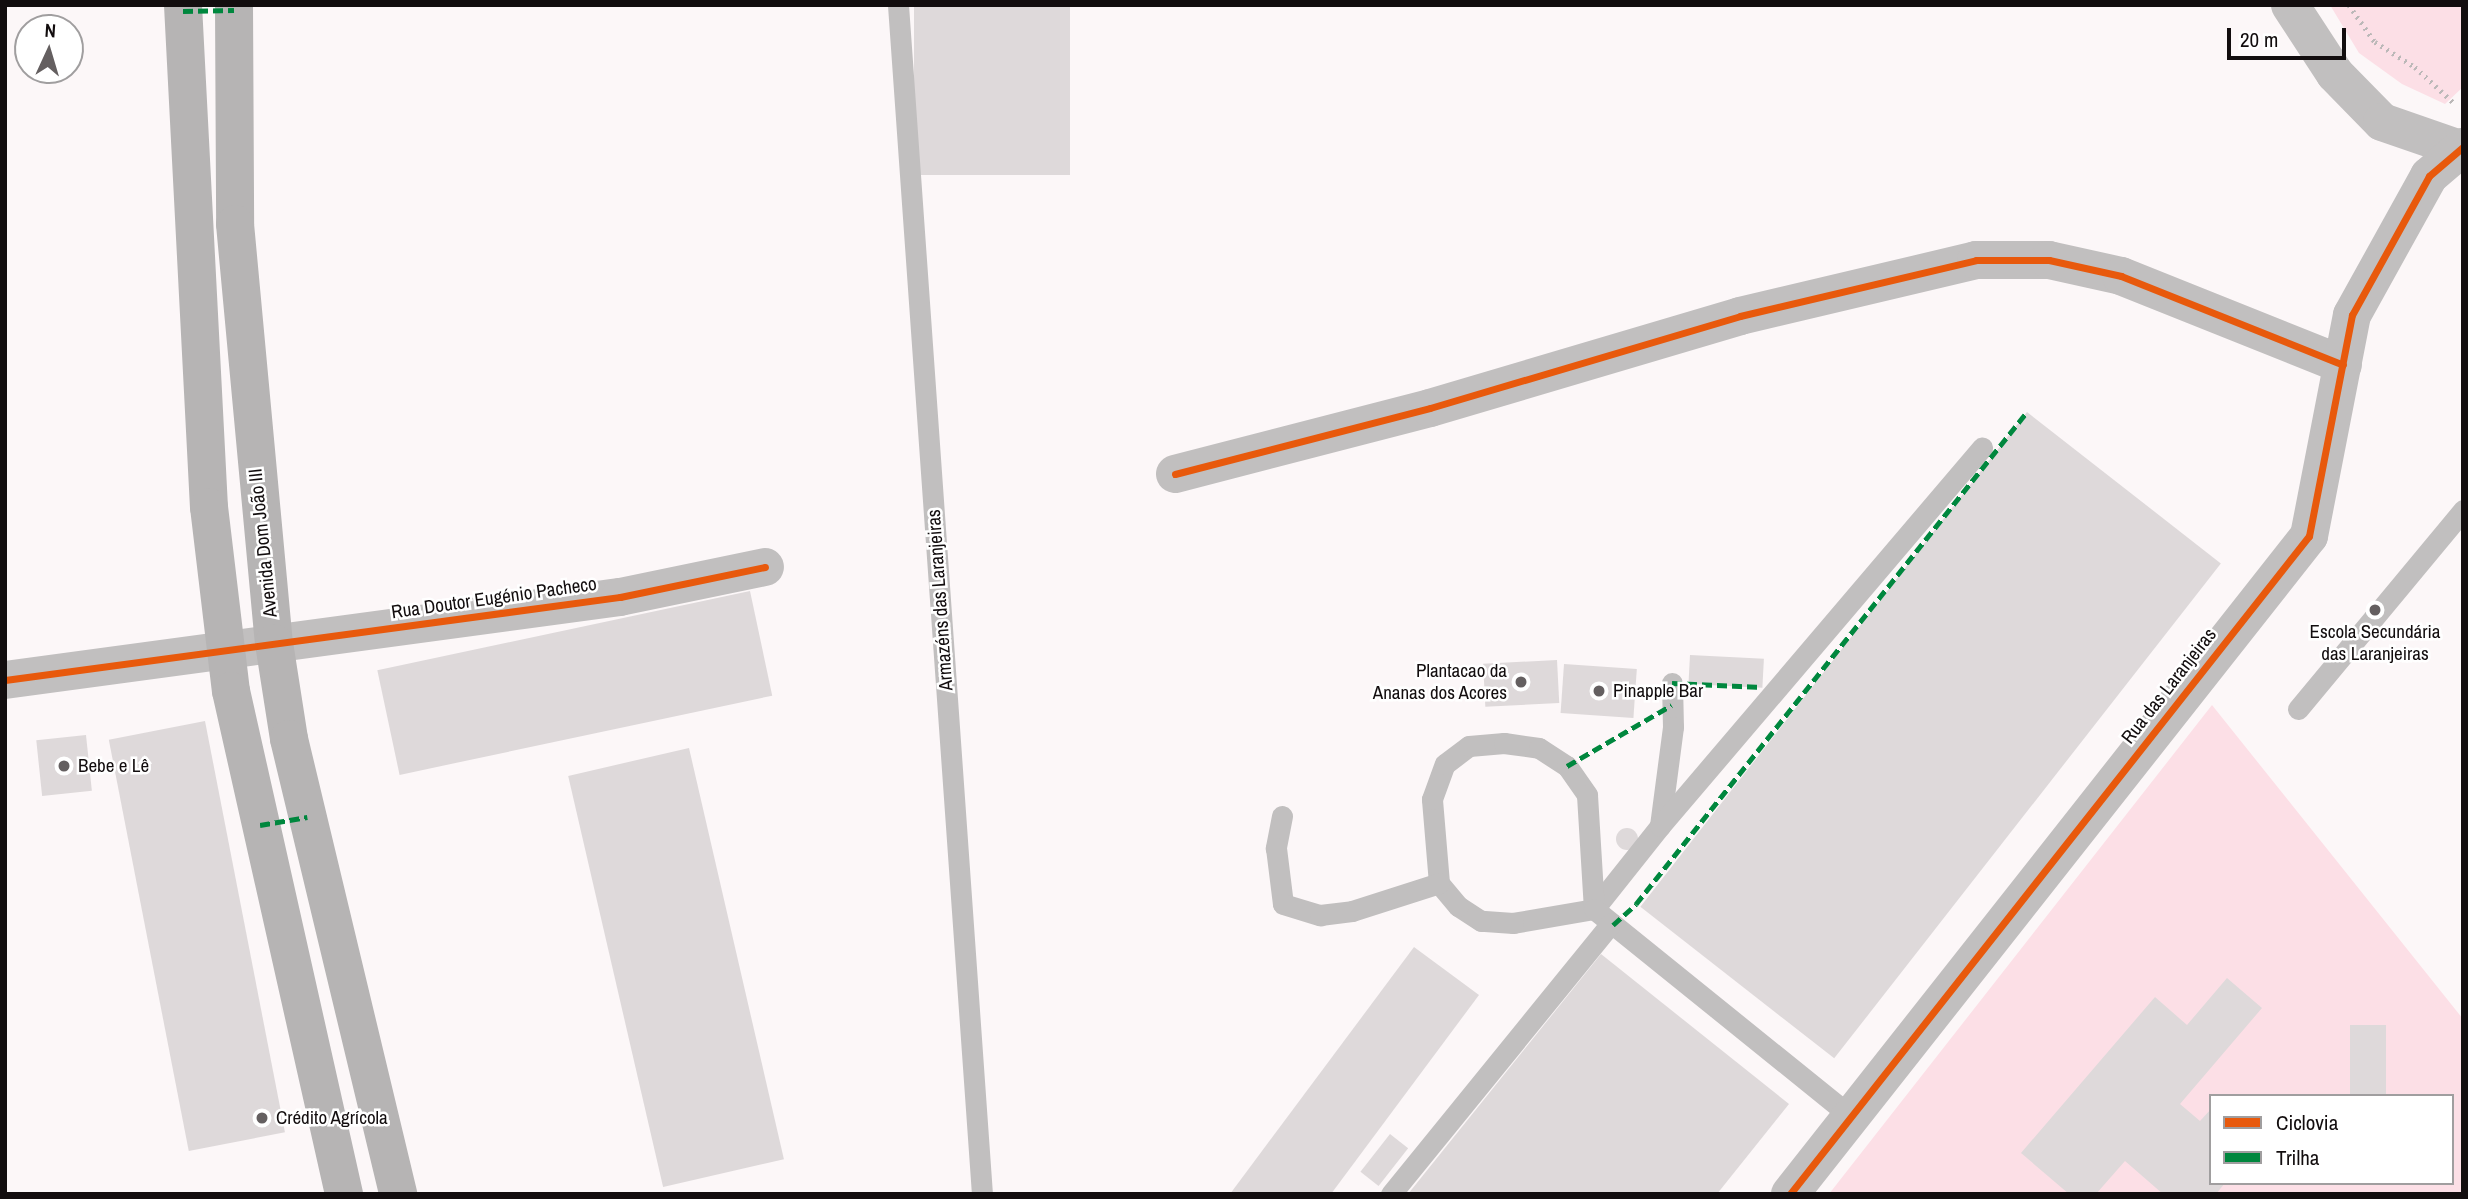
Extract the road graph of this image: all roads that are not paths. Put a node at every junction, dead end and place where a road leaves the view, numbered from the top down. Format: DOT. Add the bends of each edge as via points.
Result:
graph roads {
  1 [pos="183,5"];
  2 [pos="234,5"];
  3 [pos="898,5"];
  4 [pos="2290,5"];
  5 [pos="2461,148"];
  6 [pos="2343,365"];
  7 [pos="1982,447"];
  8 [pos="1175,474"];
  9 [pos="2463,510"];
  10 [pos="765,567"];
  11 [pos="274,643"];
  12 [pos="226,652"];
  13 [pos="5,680"];
  14 [pos="1672,683"];
  15 [pos="2298,709"];
  16 [pos="1282,816"];
  17 [pos="1660,826"];
  18 [pos="1439,883"];
  19 [pos="1594,909"];
  20 [pos="1611,923"];
  21 [pos="1849,1115"];
  22 [pos="344,1194"];
  23 [pos="398,1194"];
  24 [pos="982,1194"];
  25 [pos="1391,1194"];
  26 [pos="1790,1194"];
  1 -- 12 [label="main road" via="209,507"];
  2 -- 11 [label="main road, Avenida Dom João III" via="235,224"];
  3 -- 24 [label="lane, Armazéns das Laranjeiras"];
  4 -- 5 [label="street" via="2335,74 2382,122"];
  5 -- 6 [label="street, Rua das Laranjeiras" via="2429,176 2352,315"];
  6 -- 8 [label="street" via="2121,276 2049,260 1976,260 1740,316 1430,408"];
  6 -- 21 [label="street, Rua das Laranjeiras" via="2309,536"];
  7 -- 17 [label="lane"];
  9 -- 15 [label="lane"];
  10 -- 11 [label="street, Rua Doutor Eugénio Pacheco" via="620,597"];
  11 -- 12 [label="street, Rua Doutor Eugénio Pacheco"];
  11 -- 23 [label="main road, Avenida Dom João III" via="289,739"];
  12 -- 13 [label="street, Rua Doutor Eugénio Pacheco"];
  12 -- 22 [label="main road" via="248,775"];
  14 -- 17 [label="lane" via="1674,727"];
  16 -- 18 [label="lane" via="1276,848 1283,904 1320,915 1352,911"];
  17 -- 19 [label="lane"];
  18 -- 19 [label="lane" via="1458,906 1482,921 1513,923"];
  18 -- 19 [label="lane" via="1432,799 1445,764 1469,746 1504,743 1539,748 1567,766 1587,796"];
  19 -- 20 [label="lane"];
  20 -- 21 [label="lane"];
  20 -- 25 [label="lane"];
  21 -- 26 [label="street, Rua das Laranjeiras"];
}
